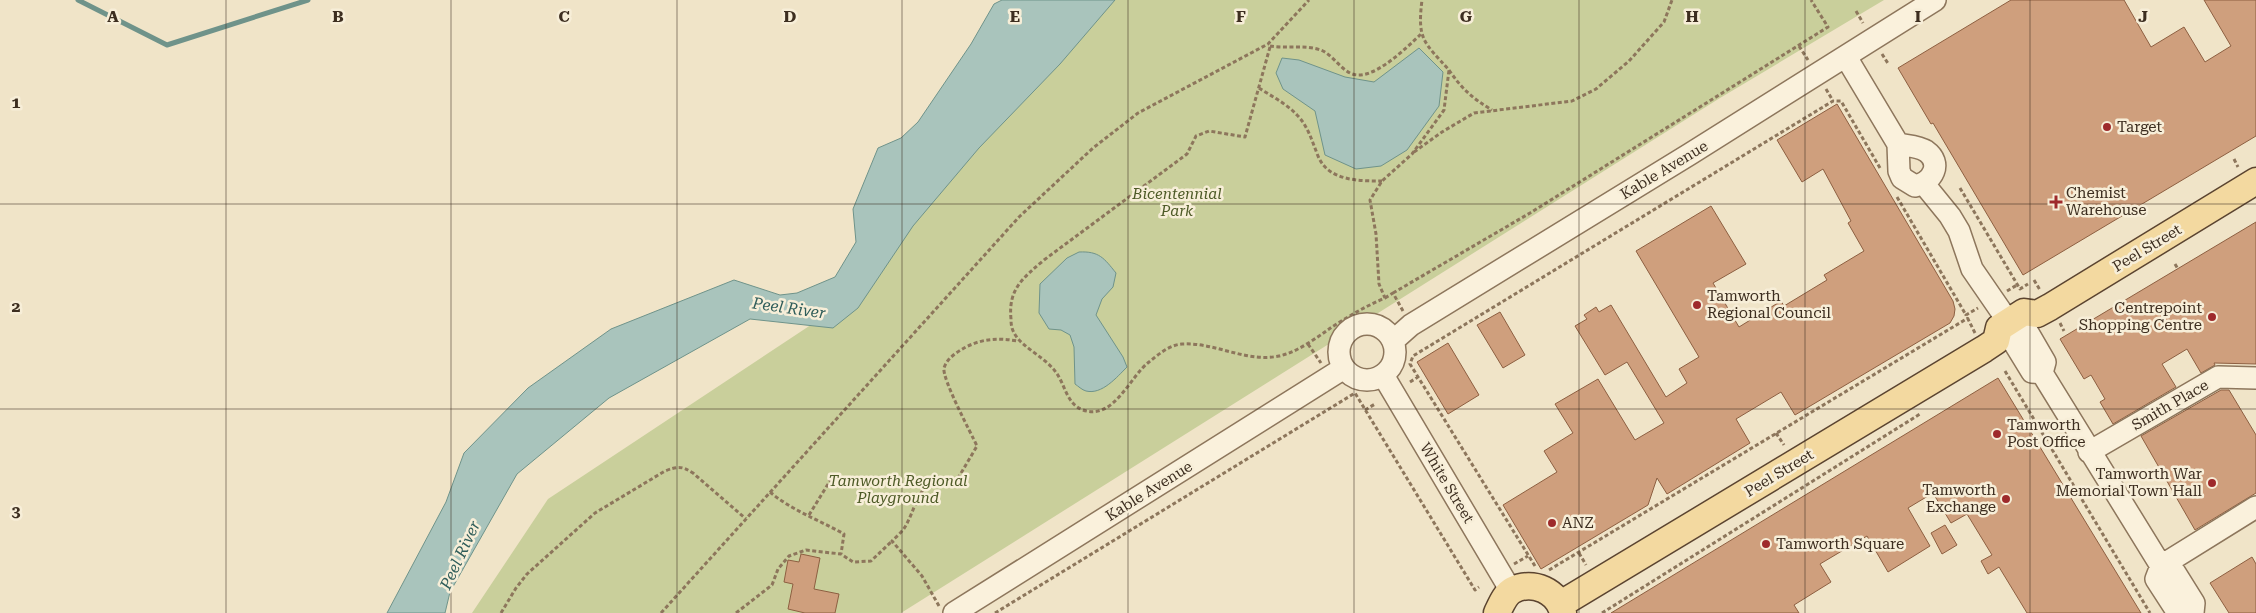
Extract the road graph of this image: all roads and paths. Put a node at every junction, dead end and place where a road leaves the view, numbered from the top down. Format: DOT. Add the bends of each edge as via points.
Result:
graph roads {
  1 [pos="1308,0"];
  2 [pos="1422,0"];
  3 [pos="1672,0"];
  4 [pos="1811,0"];
  5 [pos="1925,3"];
  6 [pos="1856,11"];
  7 [pos="1858,15"];
  8 [pos="1422,34"];
  9 [pos="1269,45"];
  10 [pos="1799,46"];
  11 [pos="1846,56"];
  12 [pos="1810,63"];
  13 [pos="1449,70"];
  14 [pos="1825,86"];
  15 [pos="1259,88"];
  16 [pos="1833,100"];
  17 [pos="1492,110"];
  18 [pos="1898,144"];
  19 [pos="1412,154"];
  20 [pos="2234,159"];
  21 [pos="1884,176"];
  22 [pos="2248,176"];
  23 [pos="1382,181"];
  24 [pos="1924,184"];
  25 [pos="1960,188"];
  26 [pos="1894,193"];
  27 [pos="2175,264"];
  28 [pos="2178,269"];
  29 [pos="2034,280"];
  30 [pos="2028,284"];
  31 [pos="1393,294"];
  32 [pos="1385,298"];
  33 [pos="1980,307"];
  34 [pos="1403,311"];
  35 [pos="1967,317"];
  36 [pos="2012,330"];
  37 [pos="1019,341"];
  38 [pos="1393,341"];
  39 [pos="1422,344"];
  40 [pos="1425,348"];
  41 [pos="2010,367"];
  42 [pos="1344,368"];
  43 [pos="2005,371"];
  44 [pos="1383,375"];
  45 [pos="1418,377"];
  46 [pos="2256,378"];
  47 [pos="1410,382"];
  48 [pos="1375,404"];
  49 [pos="1365,410"];
  50 [pos="1927,410"];
  51 [pos="1776,433"];
  52 [pos="1789,452"];
  53 [pos="2089,452"];
  54 [pos="833,476"];
  55 [pos="770,492"];
  56 [pos="2256,507"];
  57 [pos="809,514"];
  58 [pos="746,519"];
  59 [pos="892,541"];
  60 [pos="1579,553"];
  61 [pos="841,554"];
  62 [pos="1528,556"];
  63 [pos="1514,564"];
  64 [pos="2161,566"];
  65 [pos="1589,569"];
  66 [pos="1539,573"];
  67 [pos="1545,573"];
  68 [pos="1479,587"];
  69 [pos="1512,591"];
  70 [pos="1562,609"];
  71 [pos="501,613"];
  72 [pos="661,613"];
  73 [pos="736,613"];
  74 [pos="942,613"];
  75 [pos="954,613"];
  76 [pos="995,613"];
  77 [pos="1497,613"];
  78 [pos="1602,613"];
  79 [pos="2150,613"];
  80 [pos="2178,613"];
  81 [pos="2193,613"];
  1 -- 9 [label="path"];
  2 -- 8 [label="path"];
  3 -- 17 [label="path" via="1664,22 1629,61 1596,89 1572,101"];
  4 -- 10 [label="path" via="1828,28"];
  5 -- 11 [label="street, Kable Avenue"];
  6 -- 7 [label="path"];
  8 -- 9 [label="path" via="1397,56 1362,75 1351,73 1324,51"];
  8 -- 13 [label="path" via="1423,41"];
  9 -- 15 [label="path"];
  9 -- 55 [label="path" via="1138,113 1093,148 1020,217"];
  10 -- 12 [label="path"];
  10 -- 31 [label="path"];
  11 -- 18 [label="street"];
  11 -- 38 [label="street, Kable Avenue" via="1411,324"];
  13 -- 17 [label="path" via="1460,87"];
  13 -- 19 [label="path" via="1444,110"];
  14 -- 16 [label="path"];
  15 -- 23 [label="path" via="1297,114 1311,134 1319,158 1332,174 1357,181"];
  15 -- 37 [label="path" via="1245,137 1209,131 1196,136 1188,154 1026,275 1013,292 1010,311 1012,330"];
  16 -- 21 [label="path" via="1841,101"];
  16 -- 40 [label="path"];
  17 -- 19 [label="path" via="1474,113 1457,122"];
  18 -- 24 [label="street" via="1902,178 1915,186"];
  18 -- 24 [label="street" via="1928,152 1935,171"];
  19 -- 23 [label="path"];
  20 -- 22 [label="path"];
  22 -- 36 [label="main road, Peel Street"];
  23 -- 32 [label="path" via="1370,200 1379,284"];
  24 -- 36 [label="street" via="1950,216 1959,231 1972,269"];
  25 -- 30 [label="path" via="2020,289"];
  26 -- 35 [label="path"];
  27 -- 28 [label="path"];
  29 -- 36 [label="path"];
  31 -- 32 [label="path"];
  31 -- 34 [label="path"];
  32 -- 37 [label="path" via="1308,344 1280,356 1256,358 1181,344 1166,349 1143,366 1114,403 1099,411 1084,410 1072,402 1057,373 1043,357"];
  33 -- 35 [label="path"];
  35 -- 36 [label="path"];
  35 -- 51 [label="path"];
  36 -- 43 [label="path"];
  36 -- 53 [label="street" via="2032,372 2042,373"];
  36 -- 70 [label="main road, Peel Street"];
  37 -- 59 [label="path" via="984,340 948,358 944,370 947,383 977,446 954,486 932,482 922,490 905,529"];
  38 -- 42 [label="street" via="1381,328 1372,324 1354,328 1341,342 1339,351"];
  38 -- 44 [label="street" via="1394,360"];
  39 -- 40 [label="path"];
  40 -- 45 [label="path" via="1413,356 1410,364"];
  41 -- 43 [label="path"];
  42 -- 44 [label="street" via="1358,379"];
  42 -- 75 [label="street, Kable Avenue"];
  43 -- 79 [label="path"];
  44 -- 69 [label="street, White Street"];
  45 -- 47 [label="path"];
  45 -- 62 [label="path"];
  46 -- 53 [label="street, Smith Place" via="2218,376"];
  48 -- 49 [label="path"];
  49 -- 68 [label="path" via="1474,590"];
  49 -- 76 [label="path" via="1355,393"];
  50 -- 78 [label="path"];
  51 -- 52 [label="path"];
  51 -- 60 [label="path"];
  53 -- 64 [label="street"];
  54 -- 57 [label="path"];
  55 -- 57 [label="path" via="787,506"];
  55 -- 58 [label="path"];
  56 -- 64 [label="street"];
  57 -- 61 [label="path" via="844,534"];
  58 -- 71 [label="path" via="693,473 684,467 671,468 595,513 527,574"];
  58 -- 72 [label="path"];
  59 -- 61 [label="path" via="870,562 853,562"];
  59 -- 74 [label="path" via="922,576"];
  60 -- 65 [label="path"];
  60 -- 67 [label="path"];
  61 -- 73 [label="path" via="806,550 789,556 778,569 772,585"];
  62 -- 63 [label="path"];
  62 -- 66 [label="path"];
  64 -- 80 [label="street" via="2156,579"];
  64 -- 81 [label="street" via="2174,571 2194,604"];
  69 -- 70 [label="main road" via="1536,587 1554,596"];
  69 -- 77 [label="main road"];
}
